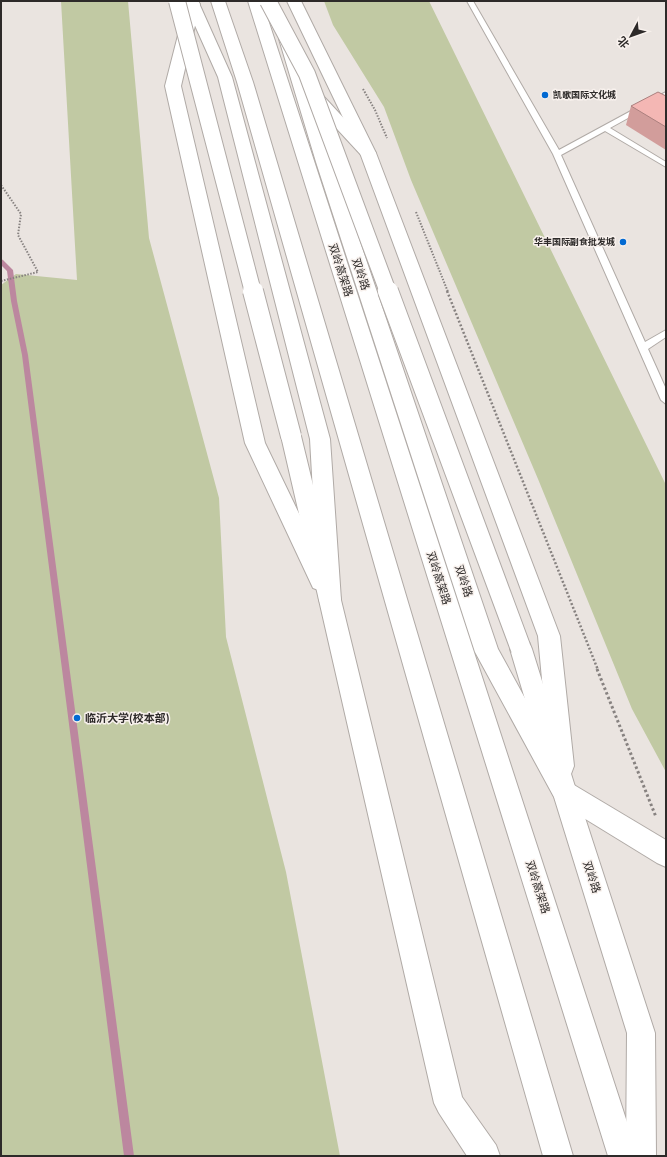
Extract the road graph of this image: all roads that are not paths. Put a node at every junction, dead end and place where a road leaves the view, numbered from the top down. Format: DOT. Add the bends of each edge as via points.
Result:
graph roads {
  1 [pos="218,1"];
  2 [pos="255,1"];
  3 [pos="268,1"];
  4 [pos="275,1"];
  5 [pos="294,1"];
  6 [pos="470,1"];
  7 [pos="187,2"];
  8 [pos="297,76"];
  9 [pos="666,94"];
  10 [pos="605,128"];
  11 [pos="368,153"];
  12 [pos="557,154"];
  13 [pos="666,165"];
  14 [pos="666,333"];
  15 [pos="642,348"];
  16 [pos="666,400"];
  17 [pos="330,600"];
  18 [pos="565,793"];
  19 [pos="666,854"];
  20 [pos="485,1156"];
  21 [pos="558,1156"];
  22 [pos="623,1156"];
  23 [pos="641,1156"];
  1 -- 21 [label="main road" via="245,82"];
  2 -- 22 [label="main road, 双岭高架路"];
  3 -- 18 [label="main road, bridge" via="307,74 521,649"];
  4 -- 8 [label="main road, 双岭路"];
  5 -- 11 [label="main road"];
  6 -- 12 [label="lane"];
  7 -- 17 [label="main road, bridge"];
  7 -- 17 [label="main road" via="225,77 320,439"];
  7 -- 17 [label="main road" via="173,86 255,443"];
  8 -- 11 [label="main road"];
  8 -- 18 [label="main road, 双岭路" via="487,652"];
  9 -- 10 [label="lane"];
  10 -- 12 [label="lane"];
  10 -- 13 [label="lane"];
  11 -- 18 [label="main road" via="549,636"];
  12 -- 15 [label="lane"];
  14 -- 15 [label="lane"];
  15 -- 16 [label="lane"];
  17 -- 20 [label="main road" via="449,1103"];
  18 -- 19 [label="main road"];
  18 -- 23 [label="main road, 双岭路" via="641,1033"];
}
